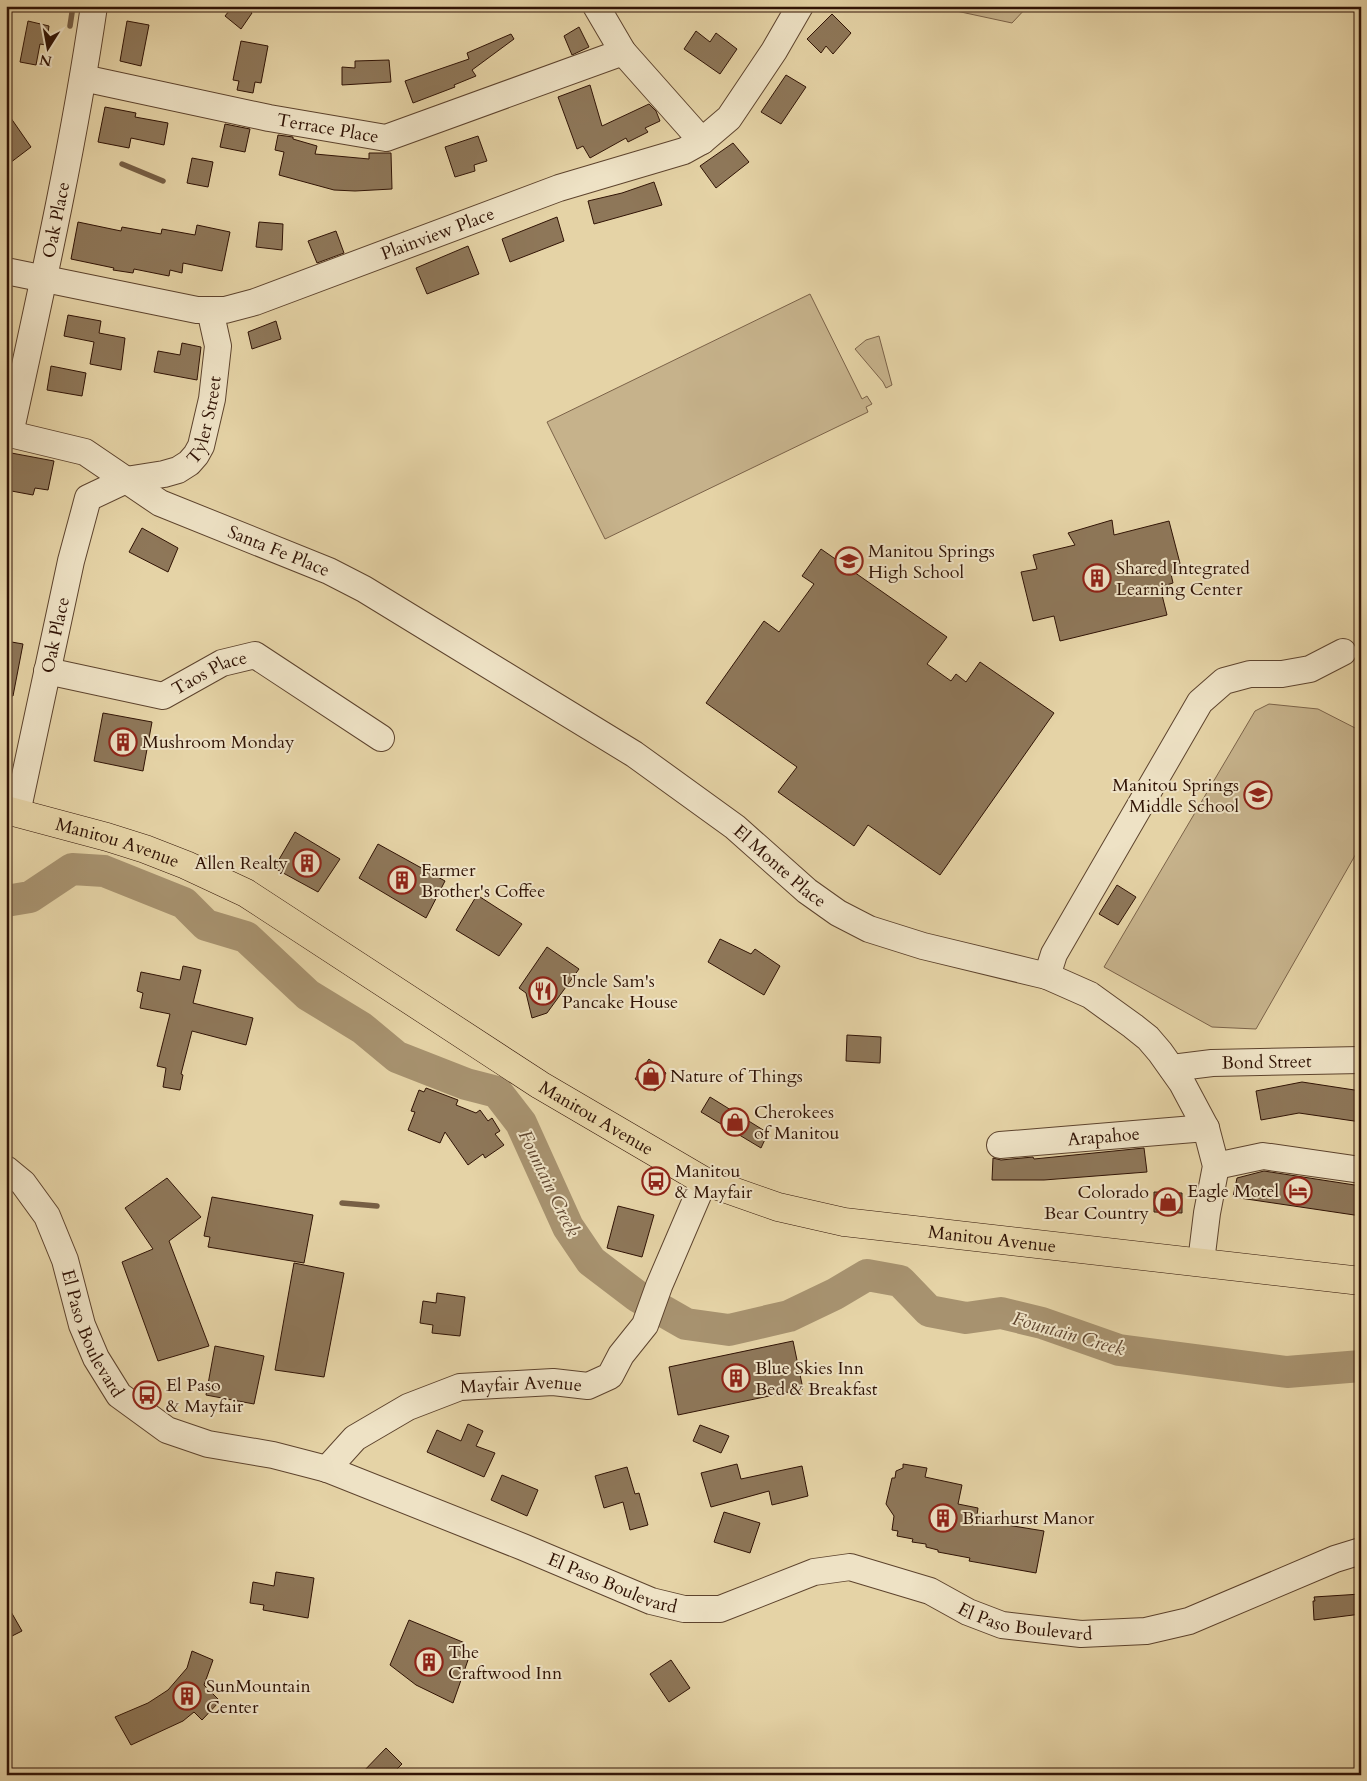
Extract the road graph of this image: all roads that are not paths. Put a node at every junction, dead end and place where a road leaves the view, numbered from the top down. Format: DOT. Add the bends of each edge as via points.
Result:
graph roads {
  1 [pos="94,6"];
  2 [pos="596,6"];
  3 [pos="800,6"];
  4 [pos="623,52"];
  5 [pos="83,78"];
  6 [pos="702,141"];
  7 [pos="6,271"];
  8 [pos="44,279"];
  9 [pos="210,310"];
  10 [pos="8,433"];
  11 [pos="126,480"];
  12 [pos="1343,652"];
  13 [pos="47,671"];
  14 [pos="540,696"];
  15 [pos="381,738"];
  16 [pos="12,812"];
  17 [pos="1047,976"];
  18 [pos="1361,1060"];
  19 [pos="1172,1068"];
  20 [pos="1206,1128"];
  21 [pos="1000,1145"];
  22 [pos="1216,1166"];
  23 [pos="6,1169"];
  24 [pos="1361,1170"];
  25 [pos="704,1180"];
  26 [pos="1201,1262"];
  27 [pos="1361,1281"];
  28 [pos="327,1469"];
  29 [pos="1361,1551"];
  1 -- 5 [label="street, Oak Place"];
  2 -- 4 [label="street"];
  3 -- 6 [label="street, Plainview Place" via="739,105"];
  4 -- 5 [label="street, Terrace Place" via="386,138 269,118"];
  4 -- 6 [label="street"];
  5 -- 8 [label="street, Oak Place"];
  6 -- 9 [label="street, Plainview Place" via="663,158 559,188 255,302 225,310"];
  7 -- 8 [label="street, Plainview Place"];
  8 -- 9 [label="street, Plainview Place" via="183,308"];
  8 -- 10 [label="street, Oak Place"];
  9 -- 11 [label="street, Tyler Street" via="218,346 212,399 201,446 189,463 178,470"];
  10 -- 11 [label="street, Santa Fe Place" via="85,452"];
  11 -- 13 [label="street, Oak Place" via="88,498"];
  11 -- 14 [label="street, Santa Fe Place" via="160,502 364,588"];
  12 -- 17 [label="street" via="1310,670 1250,674 1224,681 1200,702 1054,954"];
  13 -- 15 [label="street, Taos Place" via="163,696 222,663 255,655"];
  13 -- 16 [label="street, Oak Place"];
  14 -- 17 [label="street, El Monte Place" via="634,754 735,827 807,891 838,913 877,932 923,946"];
  16 -- 25 [label="main road, Manitou Avenue" via="145,849 246,893 540,1085"];
  17 -- 19 [label="street, El Monte Place" via="1109,1007 1148,1038"];
  18 -- 19 [label="street, Bond Street" via="1212,1063"];
  19 -- 20 [label="street, El Monte Place"];
  20 -- 21 [label="street, Arapahoe"];
  20 -- 22 [label="street, El Monte Place"];
  22 -- 24 [label="street" via="1262,1156"];
  22 -- 26 [label="street, El Monte Place"];
  23 -- 28 [label="street, El Paso Boulevard" via="23,1183 47,1216 65,1260 82,1325 96,1358 119,1395 167,1430 208,1444 273,1455"];
  25 -- 26 [label="main road, Manitou Avenue" via="778,1207 844,1222"];
  25 -- 28 [label="street, Mayfair Avenue" via="645,1325 621,1355 610,1376 588,1386 554,1382 460,1387 408,1407 355,1438"];
  26 -- 27 [label="main road, Manitou Avenue"];
  28 -- 29 [label="street, El Paso Boulevard" via="651,1601 684,1609 720,1608 814,1572 850,1567 930,1591 968,1612 1002,1625 1081,1634 1146,1631 1188,1621"];
}
